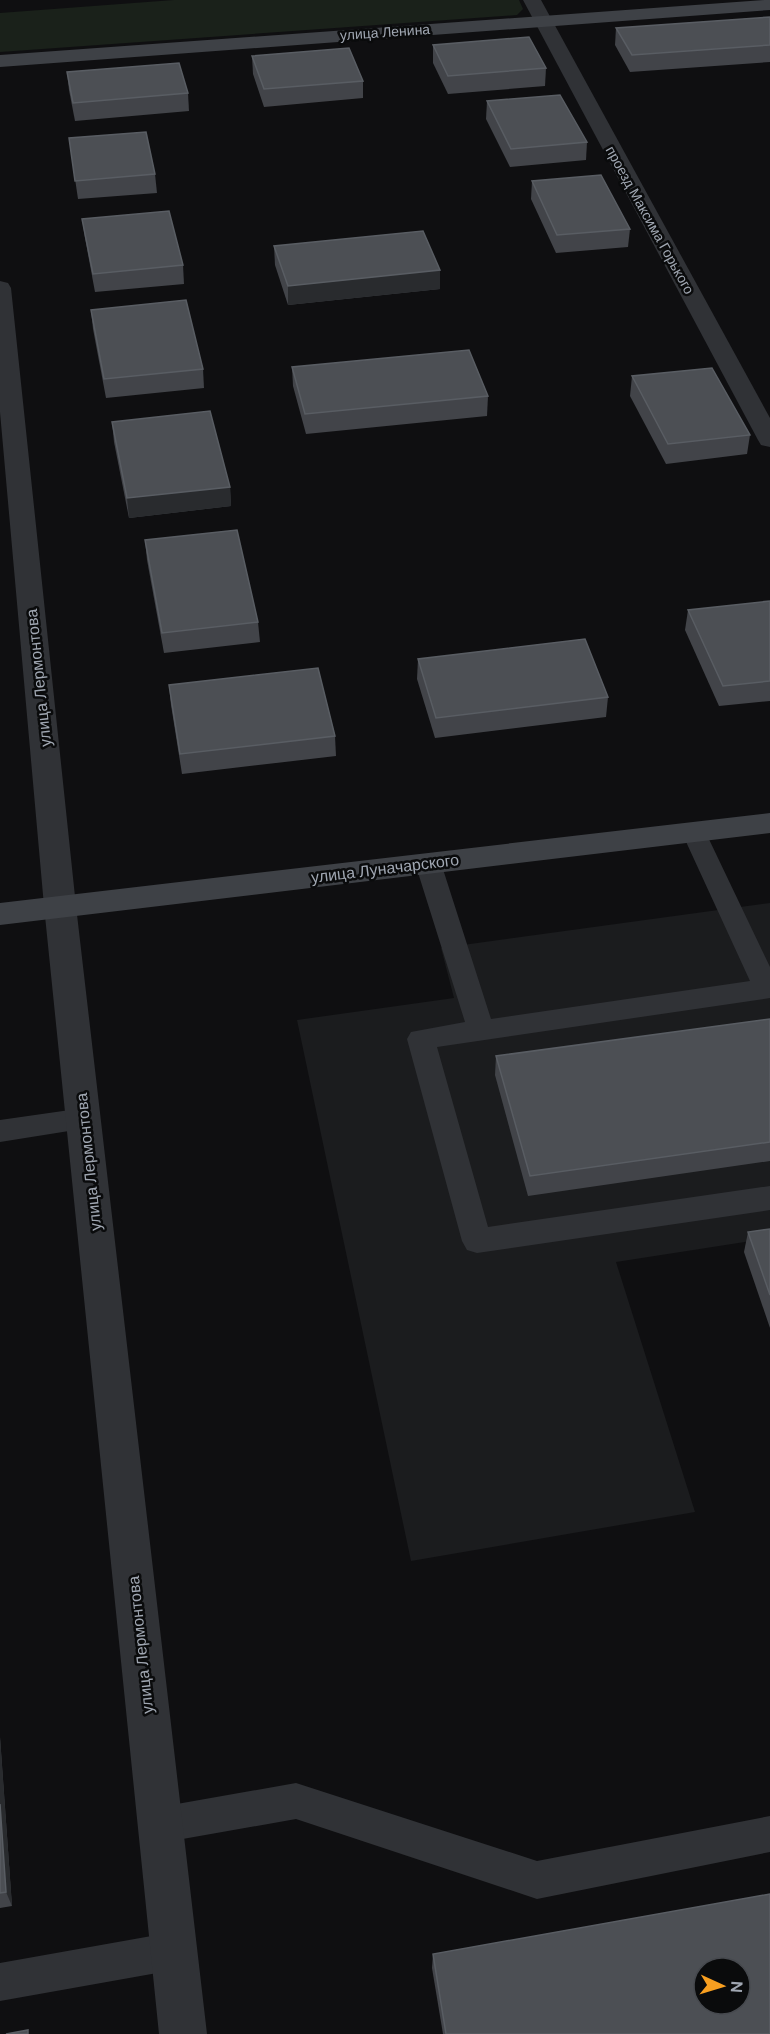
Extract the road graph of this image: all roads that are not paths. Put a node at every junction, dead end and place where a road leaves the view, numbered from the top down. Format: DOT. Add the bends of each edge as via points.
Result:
graph roads {
  1 [pos="532,0"];
  2 [pos="770,4"];
  3 [pos="541,21"];
  4 [pos="0,61"];
  5 [pos="0,288"];
  6 [pos="770,440"];
  7 [pos="770,823"];
  8 [pos="694,833"];
  9 [pos="428,863"];
  10 [pos="60,906"];
  11 [pos="0,914"];
  12 [pos="768,988"];
  13 [pos="481,1031"];
  14 [pos="84,1119"];
  15 [pos="0,1131"];
  16 [pos="770,1198"];
  17 [pos="160,1825"];
  18 [pos="770,1834"];
  19 [pos="174,1951"];
  20 [pos="0,1982"];
  21 [pos="183,2034"];
  1 -- 3 [label="street, проезд Максима Горького"];
  2 -- 3 [label="street, улица Ленина"];
  3 -- 4 [label="street, улица Ленина"];
  3 -- 6 [label="street, проезд Максима Горького"];
  5 -- 10 [label="street, улица Лермонтова"];
  7 -- 8 [label="street, улица Луначарского"];
  8 -- 9 [label="street, улица Луначарского"];
  8 -- 12 [label="lane"];
  9 -- 10 [label="street, улица Луначарского"];
  9 -- 13 [label="lane"];
  10 -- 11 [label="street, улица Луначарского"];
  10 -- 14 [label="street, улица Лермонтова"];
  12 -- 13 [label="lane"];
  13 -- 16 [label="lane" via="421,1039 477,1241"];
  14 -- 15 [label="lane"];
  14 -- 17 [label="street, улица Лермонтова"];
  17 -- 18 [label="lane" via="296,1801 537,1880"];
  17 -- 19 [label="street, улица Лермонтова"];
  19 -- 20 [label="lane"];
  19 -- 21 [label="street, улица Лермонтова"];
}
